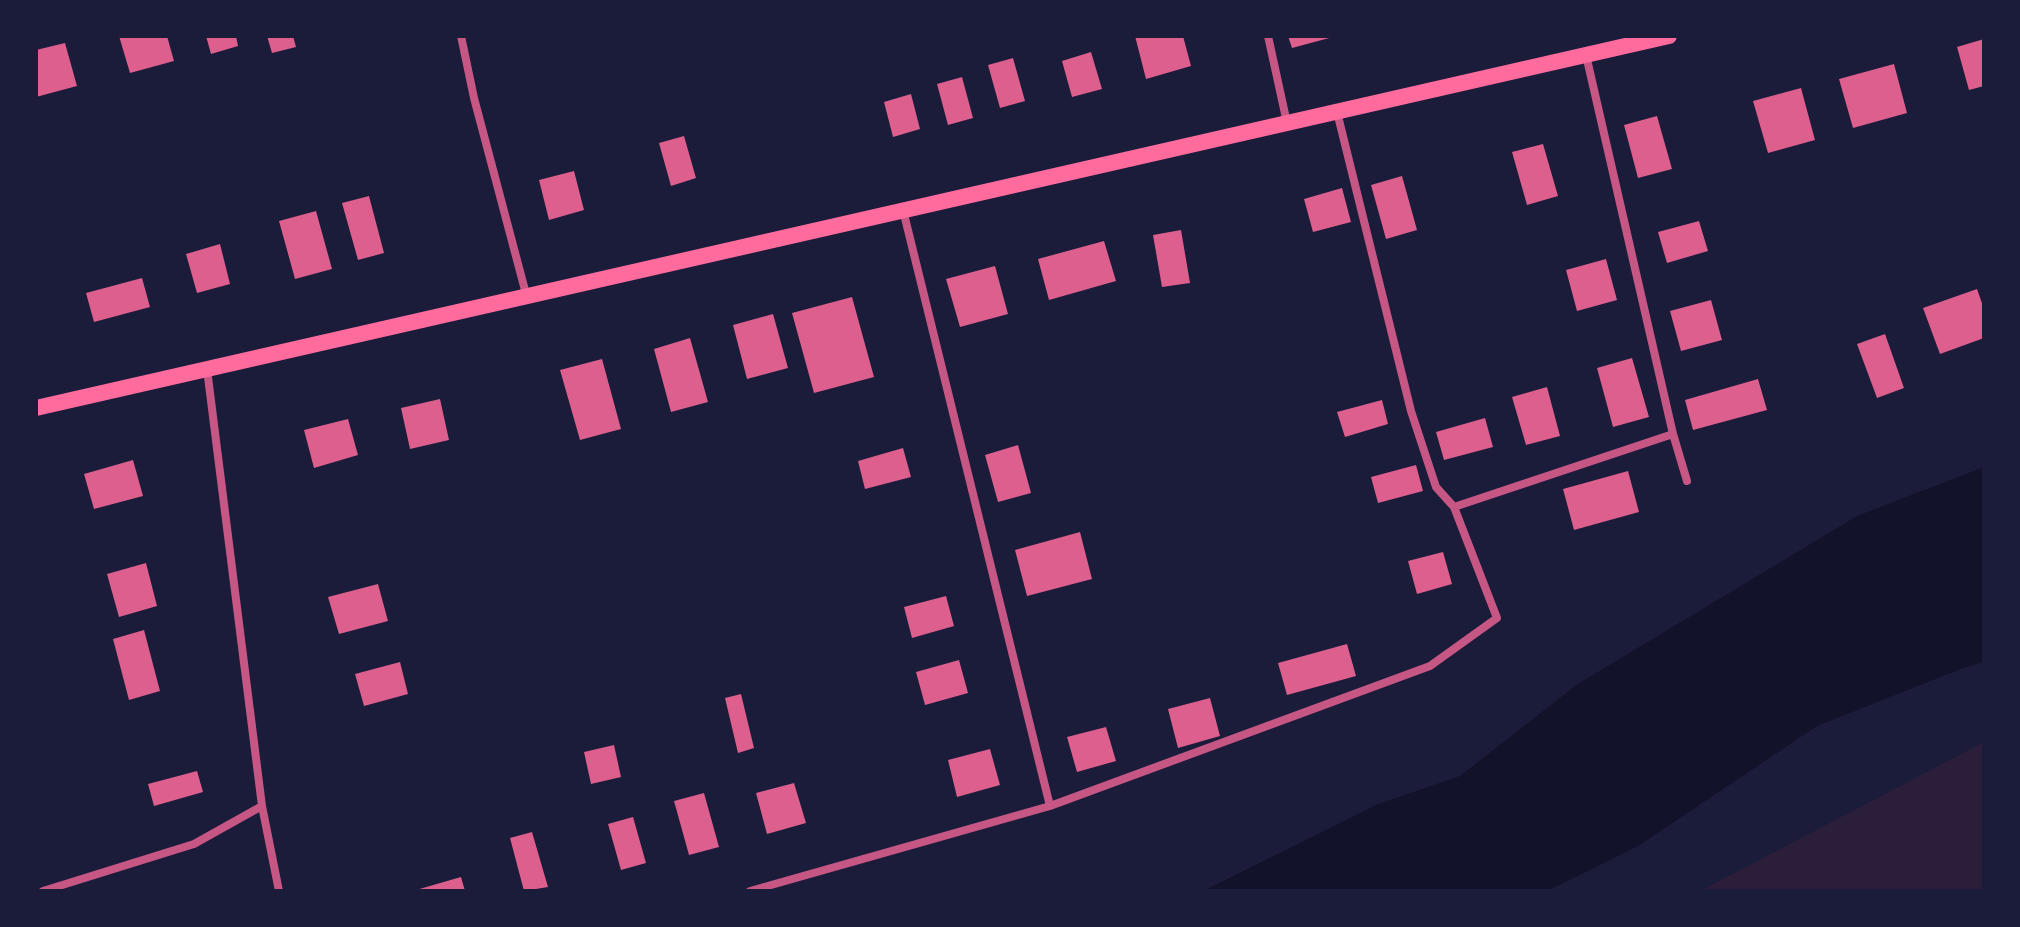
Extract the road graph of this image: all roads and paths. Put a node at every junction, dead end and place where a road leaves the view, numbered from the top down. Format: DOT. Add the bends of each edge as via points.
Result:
graph roads {
  1 [pos="461,36"];
  2 [pos="1268,36"];
  3 [pos="1669,36"];
  4 [pos="1586,55"];
  5 [pos="1337,111"];
  6 [pos="1287,123"];
  7 [pos="902,210"];
  8 [pos="526,294"];
  9 [pos="207,367"];
  10 [pos="36,408"];
  11 [pos="1673,434"];
  12 [pos="1687,481"];
  13 [pos="1454,507"];
  14 [pos="262,806"];
  15 [pos="1050,806"];
  16 [pos="43,891"];
  17 [pos="279,891"];
  18 [pos="750,891"];
  1 -- 8 [label="street"];
  2 -- 6 [label="street"];
  3 -- 4 [label="main road"];
  4 -- 5 [label="main road"];
  4 -- 11 [label="street"];
  5 -- 6 [label="main road"];
  5 -- 13 [label="street" via="1411,411 1436,487"];
  6 -- 7 [label="main road"];
  7 -- 8 [label="main road"];
  7 -- 15 [label="street"];
  8 -- 9 [label="main road"];
  9 -- 10 [label="main road"];
  9 -- 14 [label="street"];
  11 -- 12 [label="street"];
  11 -- 13 [label="street"];
  13 -- 15 [label="street" via="1497,618 1430,666"];
  14 -- 16 [label="street" via="194,844"];
  14 -- 17 [label="street"];
  15 -- 18 [label="street"];
}
